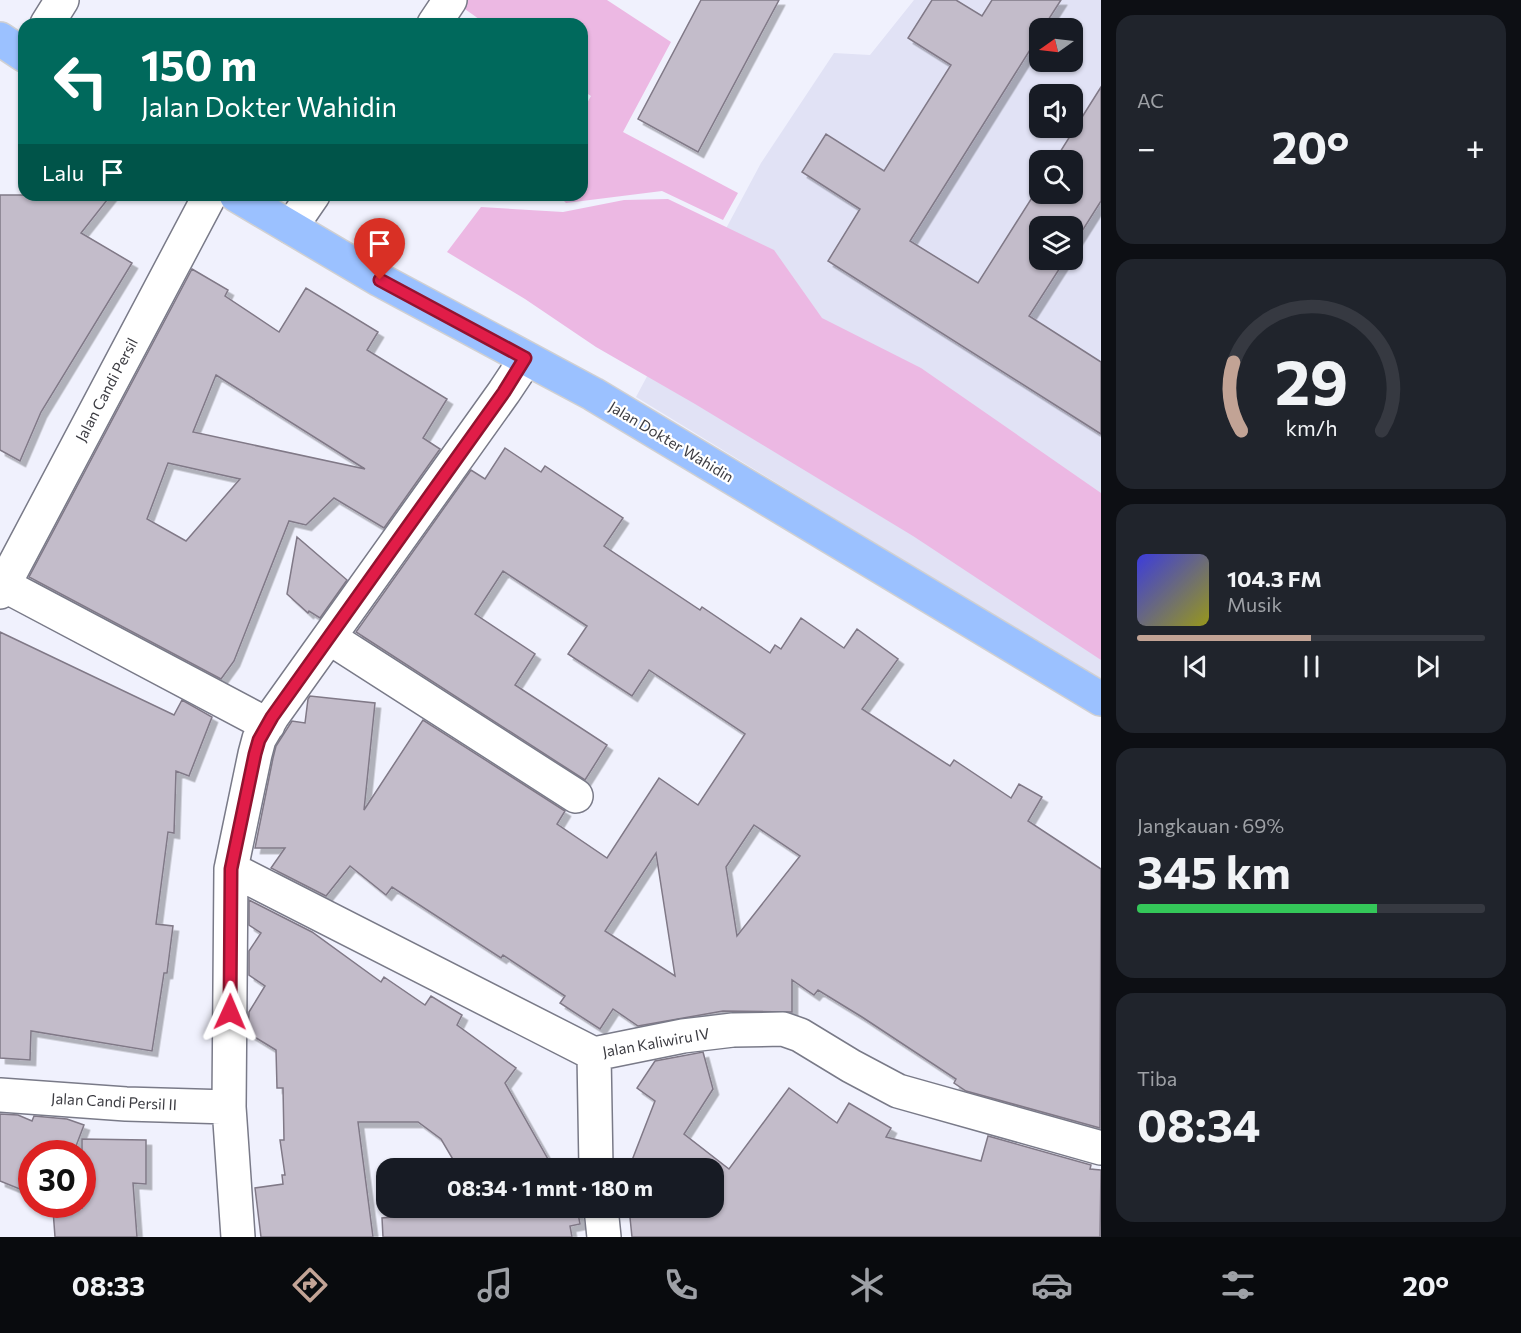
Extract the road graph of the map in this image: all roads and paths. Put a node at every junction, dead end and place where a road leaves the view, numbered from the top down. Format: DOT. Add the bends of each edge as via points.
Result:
graph roads {
  1 [pos="62,0"];
  2 [pos="450,0"];
  3 [pos="51,18"];
  4 [pos="438,18"];
  5 [pos="0,39"];
  6 [pos="18,51"];
  7 [pos="207,201"];
  8 [pos="247,201"];
  9 [pos="308,201"];
  10 [pos="291,226"];
  11 [pos="525,358"];
  12 [pos="1,587"];
  13 [pos="330,638"];
  14 [pos="1101,699"];
  15 [pos="268,725"];
  16 [pos="576,796"];
  17 [pos="231,869"];
  18 [pos="594,1054"];
  19 [pos="0,1095"];
  20 [pos="229,1107"];
  21 [pos="1101,1148"];
  22 [pos="596,1158"];
  23 [pos="602,1218"];
  24 [pos="238,1237"];
  25 [pos="604,1237"];
  1 -- 3 [label="street"];
  2 -- 4 [label="street"];
  5 -- 6 [label="highway"];
  7 -- 12 [label="street, Jalan Candi Persil"];
  8 -- 10 [label="highway, Jalan Dokter Wahidin"];
  9 -- 10 [label="street"];
  10 -- 11 [label="highway, Jalan Dokter Wahidin" via="380,280"];
  11 -- 13 [label="street"];
  11 -- 14 [label="highway, Jalan Dokter Wahidin" via="593,394"];
  12 -- 15 [label="street, Jalan Candi Persil"];
  13 -- 15 [label="street"];
  13 -- 16 [label="street"];
  15 -- 17 [label="street" via="255,754"];
  17 -- 18 [label="street, Jalan Kaliwiru IV"];
  17 -- 20 [label="street"];
  18 -- 21 [label="street, Jalan Kaliwiru IV" via="683,1036 783,1029 898,1090"];
  18 -- 22 [label="street"];
  19 -- 20 [label="street, Jalan Candi Persil II"];
  20 -- 24 [label="street"];
  23 -- 25 [label="street"];
}
